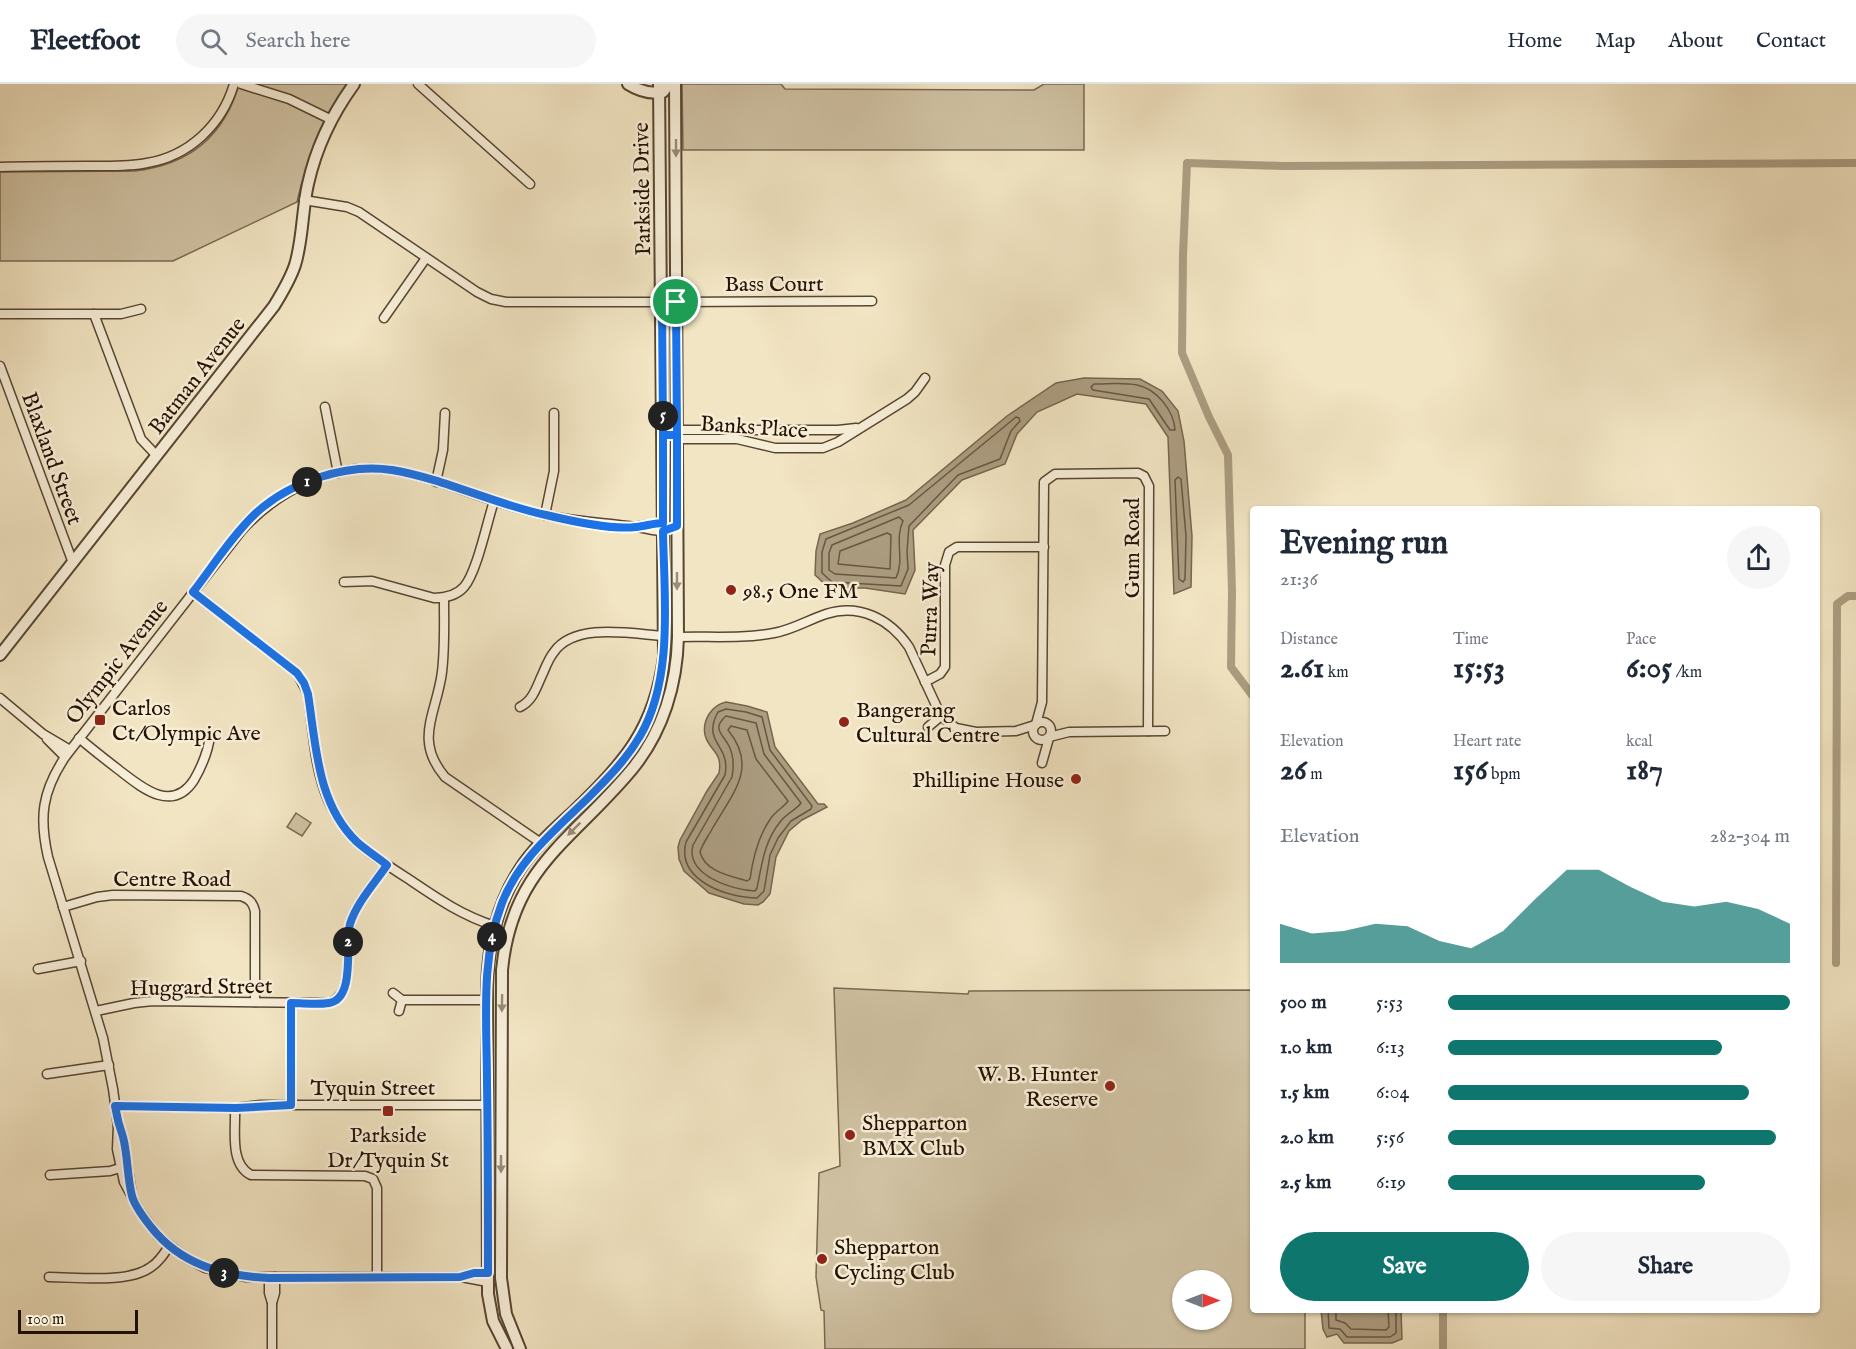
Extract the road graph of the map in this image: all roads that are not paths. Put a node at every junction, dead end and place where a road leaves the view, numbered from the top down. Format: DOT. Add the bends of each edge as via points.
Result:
graph roads {
  1 [pos="234,84"];
  2 [pos="241,84"];
  3 [pos="354,84"];
  4 [pos="418,84"];
  5 [pos="628,84"];
  6 [pos="646,84"];
  7 [pos="664,87"];
  8 [pos="332,120"];
  9 [pos="0,167"];
  10 [pos="530,184"];
  11 [pos="304,200"];
  12 [pos="426,258"];
  13 [pos="872,301"];
  14 [pos="662,302"];
  15 [pos="676,302"];
  16 [pos="141,309"];
  17 [pos="0,314"];
  18 [pos="94,314"];
  19 [pos="384,318"];
  20 [pos="0,366"];
  21 [pos="925,378"];
  22 [pos="325,407"];
  23 [pos="446,412"];
  24 [pos="554,413"];
  25 [pos="859,428"];
  26 [pos="756,430"];
  27 [pos="663,435"];
  28 [pos="677,435"];
  29 [pos="731,435"];
  30 [pos="755,443"];
  31 [pos="157,456"];
  32 [pos="338,473"];
  33 [pos="436,482"];
  34 [pos="494,501"];
  35 [pos="545,515"];
  36 [pos="677,526"];
  37 [pos="663,527"];
  38 [pos="1044,547"];
  39 [pos="73,563"];
  40 [pos="344,582"];
  41 [pos="193,592"];
  42 [pos="444,598"];
  43 [pos="664,636"];
  44 [pos="678,636"];
  45 [pos="1,653"];
  46 [pos="925,682"];
  47 [pos="0,698"];
  48 [pos="1042,702"];
  49 [pos="520,707"];
  50 [pos="941,716"];
  51 [pos="1036,724"];
  52 [pos="1049,724"];
  53 [pos="928,727"];
  54 [pos="1016,731"];
  55 [pos="1148,731"];
  56 [pos="1165,731"];
  57 [pos="1069,732"];
  58 [pos="210,736"];
  59 [pos="1049,737"];
  60 [pos="79,738"];
  61 [pos="1036,738"];
  62 [pos="67,753"];
  63 [pos="541,843"];
  64 [pos="552,852"];
  65 [pos="387,865"];
  66 [pos="63,907"];
  67 [pos="495,926"];
  68 [pos="509,929"];
  69 [pos="81,961"];
  70 [pos="38,969"];
  71 [pos="393,993"];
  72 [pos="402,1000"];
  73 [pos="487,1000"];
  74 [pos="255,1002"];
  75 [pos="291,1003"];
  76 [pos="96,1011"];
  77 [pos="399,1011"];
  78 [pos="487,1055"];
  79 [pos="501,1056"];
  80 [pos="109,1065"];
  81 [pos="47,1074"];
  82 [pos="291,1105"];
  83 [pos="488,1105"];
  84 [pos="115,1106"];
  85 [pos="501,1106"];
  86 [pos="236,1108"];
  87 [pos="124,1167"];
  88 [pos="50,1174"];
  89 [pos="169,1246"];
  90 [pos="49,1277"];
  91 [pos="272,1277"];
  92 [pos="377,1277"];
  93 [pos="488,1277"];
  94 [pos="501,1278"];
  95 [pos="272,1349"];
  96 [pos="507,1349"];
  97 [pos="520,1349"];
  1 -- 9 [label="street" via="212,127 188,148 158,161"];
  2 -- 8 [label="street" via="289,99"];
  3 -- 8 [label="street, Batman Avenue"];
  4 -- 10 [label="street"];
  5 -- 7 [label="street" via="644,91"];
  6 -- 7 [label="street"];
  7 -- 14 [label="street, Parkside Drive"];
  7 -- 15 [label="street, Parkside Drive, one-way" via="675,106"];
  8 -- 11 [label="street, Batman Avenue" via="315,159"];
  11 -- 12 [label="street" via="347,207"];
  11 -- 31 [label="street, Batman Avenue" via="295,265 287,285"];
  12 -- 14 [label="street" via="477,292 506,302"];
  12 -- 19 [label="street"];
  13 -- 15 [label="street, Bass Court"];
  14 -- 15 [label="street"];
  14 -- 27 [label="street, Parkside Drive"];
  15 -- 28 [label="street, Parkside Drive"];
  16 -- 18 [label="street"];
  17 -- 18 [label="street"];
  18 -- 31 [label="street" via="141,439"];
  20 -- 39 [label="street, Blaxland Street"];
  21 -- 25 [label="street, Banks Place" via="911,396"];
  22 -- 32 [label="street"];
  23 -- 33 [label="street"];
  24 -- 35 [label="street" via="554,471"];
  25 -- 26 [label="street, Banks Place"];
  25 -- 30 [label="street, Banks Place" via="823,448 778,449"];
  26 -- 29 [label="street, Banks Place"];
  26 -- 30 [label="street"];
  27 -- 28 [label="street"];
  27 -- 37 [label="street, Parkside Drive"];
  28 -- 29 [label="street, Banks Place"];
  28 -- 36 [label="street, Parkside Drive"];
  29 -- 30 [label="street, Banks Place"];
  31 -- 39 [label="street, Batman Avenue"];
  32 -- 33 [label="street, Olympic Avenue" via="390,470"];
  32 -- 41 [label="street, Olympic Avenue" via="304,484 257,513"];
  33 -- 34 [label="street, Olympic Avenue"];
  34 -- 35 [label="street, Olympic Avenue"];
  34 -- 42 [label="street" via="469,579 456,594"];
  35 -- 37 [label="street, Olympic Avenue" via="588,523"];
  36 -- 37 [label="street"];
  36 -- 44 [label="street, Parkside Drive, one-way"];
  37 -- 43 [label="street, Parkside Drive"];
  38 -- 46 [label="street, Purra Way" via="957,547 949,552 945,566 945,667"];
  38 -- 48 [label="street, Gum Road"];
  38 -- 55 [label="street, Gum Road" via="1043,488 1048,477 1064,473 1138,473 1148,480"];
  39 -- 45 [label="street, Batman Avenue"];
  40 -- 42 [label="street" via="372,581"];
  41 -- 60 [label="street, Olympic Avenue"];
  41 -- 65 [label="street" via="297,673 308,694 321,777 329,801 357,842"];
  42 -- 63 [label="street" via="442,665 429,725 430,751 446,777"];
  43 -- 44 [label="street"];
  43 -- 49 [label="street" via="578,634 554,652 532,698"];
  43 -- 63 [label="street, Parkside Drive" via="662,676 641,735 608,777"];
  44 -- 46 [label="street" via="757,636 784,631 829,613 864,613 880,618 902,637"];
  44 -- 64 [label="street, Parkside Drive, one-way" via="673,683 652,739 633,768"];
  46 -- 50 [label="street"];
  47 -- 62 [label="street"];
  48 -- 51 [label="street, Gum Road"];
  48 -- 52 [label="street, Gum Road"];
  50 -- 53 [label="street"];
  50 -- 54 [label="street" via="964,731"];
  51 -- 52 [label="street"];
  51 -- 54 [label="street"];
  51 -- 61 [label="street"];
  52 -- 57 [label="street"];
  52 -- 59 [label="street"];
  54 -- 61 [label="street"];
  55 -- 56 [label="street"];
  55 -- 57 [label="street"];
  57 -- 59 [label="street"];
  58 -- 60 [label="street" via="205,759 191,784 169,796 142,788"];
  59 -- 61 [label="street"];
  59 -- 61 [label="street" via="1042,763"];
  60 -- 62 [label="street, Olympic Avenue"];
  62 -- 66 [label="street, Olympic Avenue" via="49,785 42,819"];
  63 -- 64 [label="street"];
  63 -- 67 [label="street, Parkside Drive" via="515,878"];
  64 -- 68 [label="street, Parkside Drive" via="520,898"];
  65 -- 67 [label="street" via="454,910"];
  65 -- 75 [label="street, Huggard Street" via="351,920 342,995 329,1003"];
  66 -- 69 [label="street, Olympic Avenue"];
  66 -- 74 [label="street, Centre Road" via="113,895 248,898 255,911"];
  67 -- 68 [label="street"];
  67 -- 73 [label="street, Parkside Drive"];
  68 -- 79 [label="street, Parkside Drive, one-way" via="502,970"];
  69 -- 70 [label="street"];
  69 -- 76 [label="street, Olympic Avenue"];
  71 -- 72 [label="street"];
  72 -- 73 [label="street"];
  72 -- 77 [label="street"];
  73 -- 78 [label="street, Parkside Drive"];
  74 -- 75 [label="street, Huggard Street"];
  74 -- 76 [label="street, Huggard Street" via="153,1001"];
  75 -- 82 [label="street"];
  76 -- 80 [label="street, Olympic Avenue"];
  78 -- 79 [label="street"];
  78 -- 83 [label="street, Parkside Drive"];
  79 -- 85 [label="street, Parkside Drive"];
  80 -- 81 [label="street"];
  80 -- 84 [label="street, Olympic Avenue"];
  82 -- 83 [label="street, Tyquin Street"];
  82 -- 86 [label="street, Tyquin Street"];
  83 -- 85 [label="street"];
  83 -- 93 [label="street, Parkside Drive"];
  84 -- 86 [label="street, Tyquin Street"];
  84 -- 87 [label="street, Olympic Avenue" via="123,1137"];
  85 -- 94 [label="street, Parkside Drive, one-way"];
  86 -- 92 [label="street" via="237,1160 244,1172 373,1179 377,1188"];
  87 -- 88 [label="street"];
  87 -- 89 [label="street, Olympic Avenue" via="133,1197 148,1224"];
  89 -- 90 [label="street" via="160,1259 136,1274"];
  89 -- 91 [label="street, Olympic Avenue" via="205,1268 245,1277"];
  91 -- 92 [label="street, Olympic Avenue"];
  91 -- 95 [label="street"];
  92 -- 93 [label="street, Olympic Avenue"];
  93 -- 94 [label="street"];
  93 -- 96 [label="street, Parkside Drive" via="491,1315"];
  94 -- 97 [label="street, Parkside Drive" via="506,1314"];
}
